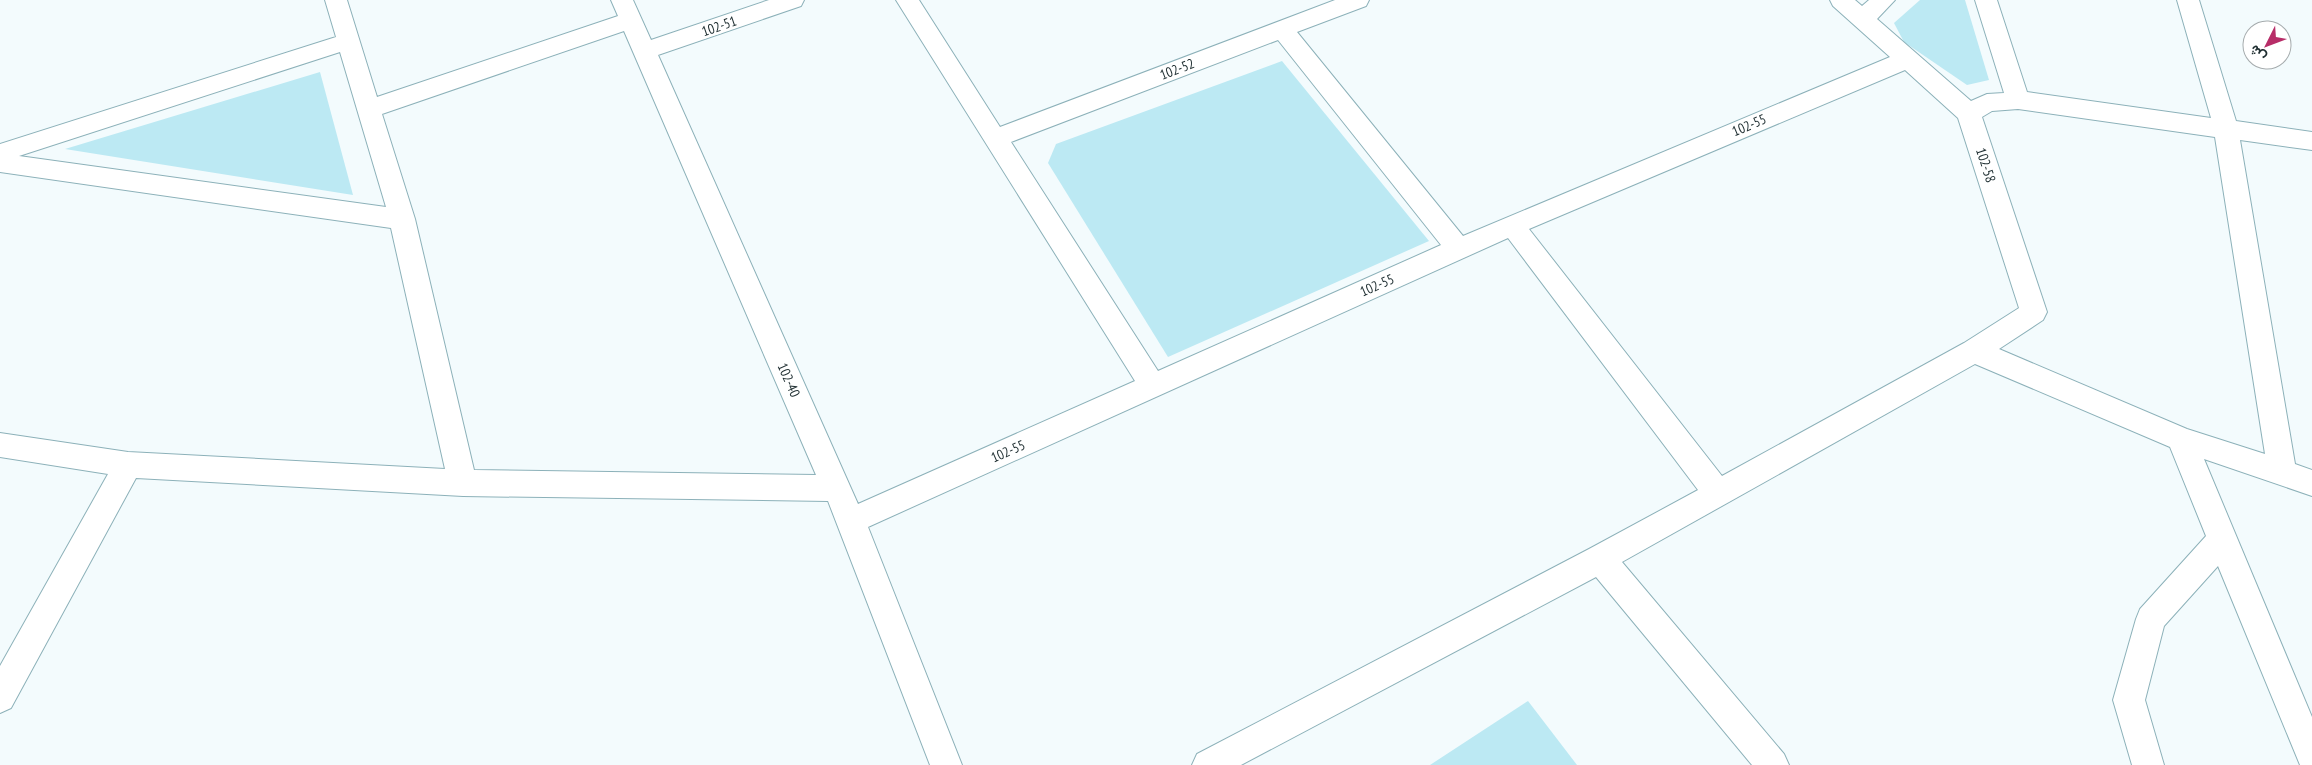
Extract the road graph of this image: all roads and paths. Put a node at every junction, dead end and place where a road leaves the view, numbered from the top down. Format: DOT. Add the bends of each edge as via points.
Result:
graph roads {
  1 [pos="336,0"];
  2 [pos="793,0"];
  3 [pos="907,0"];
  4 [pos="1358,0"];
  5 [pos="1841,0"];
  6 [pos="1884,0"];
  7 [pos="1986,0"];
  8 [pos="2188,0"];
  9 [pos="627,10"];
  10 [pos="1862,19"];
  11 [pos="1282,29"];
  12 [pos="348,41"];
  13 [pos="645,52"];
  14 [pos="1908,59"];
  15 [pos="2018,100"];
  16 [pos="369,109"];
  17 [pos="1969,113"];
  18 [pos="2226,129"];
  19 [pos="996,138"];
  20 [pos="2312,141"];
  21 [pos="4,165"];
  22 [pos="402,219"];
  23 [pos="1512,224"];
  24 [pos="1459,249"];
  25 [pos="1974,350"];
  26 [pos="1153,386"];
  27 [pos="2181,439"];
  28 [pos="0,445"];
  29 [pos="128,465"];
  30 [pos="2282,472"];
  31 [pos="463,483"];
  32 [pos="2312,483"];
  33 [pos="836,488"];
  34 [pos="1717,492"];
  35 [pos="851,521"];
  36 [pos="2222,540"];
  37 [pos="1600,559"];
  38 [pos="0,697"];
  39 [pos="2312,756"];
  40 [pos="946,765"];
  41 [pos="1208,765"];
  42 [pos="1773,765"];
  43 [pos="2148,765"];
  1 -- 12 [label="street"];
  2 -- 13 [label="street, 102-51"];
  3 -- 19 [label="street"];
  4 -- 11 [label="street, 102-52"];
  5 -- 10 [label="street"];
  6 -- 10 [label="street"];
  7 -- 15 [label="street"];
  8 -- 18 [label="street"];
  9 -- 13 [label="street, 102-40"];
  9 -- 16 [label="street"];
  10 -- 14 [label="street"];
  11 -- 19 [label="street, 102-52"];
  11 -- 24 [label="street"];
  12 -- 16 [label="street"];
  12 -- 21 [label="street" via="59,135"];
  13 -- 33 [label="street, 102-40"];
  14 -- 17 [label="street"];
  14 -- 23 [label="street, 102-55"];
  15 -- 17 [label="street" via="1987,103"];
  15 -- 18 [label="street"];
  16 -- 22 [label="street"];
  17 -- 25 [label="street, 102-58" via="2034,312"];
  18 -- 20 [label="street"];
  18 -- 30 [label="street"];
  19 -- 26 [label="street"];
  21 -- 22 [label="street"];
  22 -- 31 [label="street"];
  23 -- 24 [label="street, 102-55"];
  23 -- 34 [label="street"];
  24 -- 26 [label="street, 102-55"];
  25 -- 27 [label="street"];
  25 -- 34 [label="street"];
  26 -- 35 [label="street, 102-55"];
  27 -- 30 [label="street"];
  27 -- 36 [label="street"];
  28 -- 29 [label="street"];
  29 -- 31 [label="street"];
  29 -- 38 [label="street"];
  30 -- 32 [label="street"];
  31 -- 33 [label="street"];
  33 -- 35 [label="street, 102-40"];
  34 -- 37 [label="street"];
  35 -- 40 [label="street, 102-40"];
  36 -- 39 [label="street"];
  36 -- 43 [label="street" via="2151,619 2129,700"];
  37 -- 41 [label="street"];
  37 -- 42 [label="street"];
}
